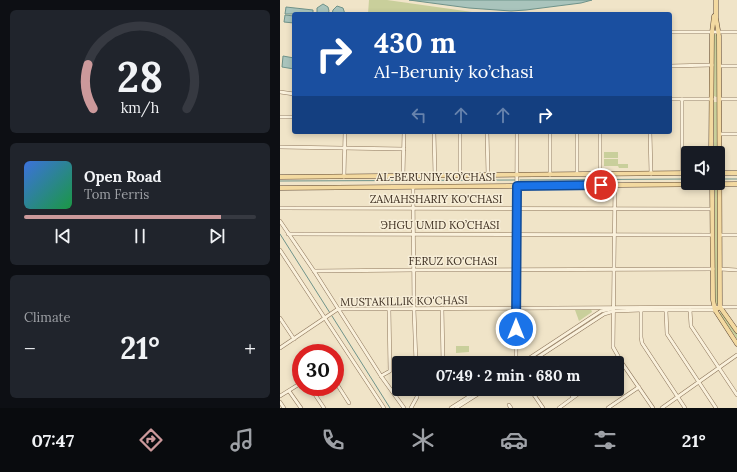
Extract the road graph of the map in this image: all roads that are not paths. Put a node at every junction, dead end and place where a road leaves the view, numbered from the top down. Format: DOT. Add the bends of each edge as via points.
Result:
graph roads {
  1 [pos="715,0"];
  2 [pos="672,32"];
  3 [pos="712,32"];
  4 [pos="719,32"];
  5 [pos="737,32"];
  6 [pos="712,65"];
  7 [pos="672,66"];
  8 [pos="720,66"];
  9 [pos="737,66"];
  10 [pos="280,92"];
  11 [pos="292,94"];
  12 [pos="712,99"];
  13 [pos="720,99"];
  14 [pos="737,99"];
  15 [pos="672,100"];
  16 [pos="682,100"];
  17 [pos="280,117"];
  18 [pos="292,117"];
  19 [pos="344,134"];
  20 [pos="404,134"];
  21 [pos="434,134"];
  22 [pos="460,134"];
  23 [pos="487,134"];
  24 [pos="517,134"];
  25 [pos="550,134"];
  26 [pos="577,134"];
  27 [pos="600,134"];
  28 [pos="650,134"];
  29 [pos="720,134"];
  30 [pos="737,134"];
  31 [pos="682,146"];
  32 [pos="712,146"];
  33 [pos="720,146"];
  34 [pos="280,147"];
  35 [pos="344,148"];
  36 [pos="404,149"];
  37 [pos="681,173"];
  38 [pos="725,173"];
  39 [pos="737,173"];
  40 [pos="577,174"];
  41 [pos="600,174"];
  42 [pos="651,174"];
  43 [pos="488,175"];
  44 [pos="517,175"];
  45 [pos="550,175"];
  46 [pos="403,176"];
  47 [pos="434,176"];
  48 [pos="460,176"];
  49 [pos="280,177"];
  50 [pos="344,177"];
  51 [pos="681,184"];
  52 [pos="725,184"];
  53 [pos="737,184"];
  54 [pos="615,185"];
  55 [pos="413,186"];
  56 [pos="517,186"];
  57 [pos="280,188"];
  58 [pos="712,190"];
  59 [pos="720,190"];
  60 [pos="280,208"];
  61 [pos="414,208"];
  62 [pos="517,208"];
  63 [pos="614,209"];
  64 [pos="712,209"];
  65 [pos="280,221"];
  66 [pos="288,234"];
  67 [pos="414,234"];
  68 [pos="517,234"];
  69 [pos="614,234"];
  70 [pos="712,235"];
  71 [pos="720,235"];
  72 [pos="737,235"];
  73 [pos="280,250"];
  74 [pos="516,269"];
  75 [pos="614,269"];
  76 [pos="720,269"];
  77 [pos="414,270"];
  78 [pos="713,270"];
  79 [pos="737,270"];
  80 [pos="314,271"];
  81 [pos="737,307"];
  82 [pos="442,308"];
  83 [pos="516,308"];
  84 [pos="720,308"];
  85 [pos="389,309"];
  86 [pos="414,309"];
  87 [pos="614,309"];
  88 [pos="715,309"];
  89 [pos="338,310"];
  90 [pos="641,310"];
  91 [pos="690,310"];
  92 [pos="666,311"];
  93 [pos="280,318"];
  94 [pos="325,318"];
  95 [pos="737,331"];
  96 [pos="294,339"];
  97 [pos="737,344"];
  98 [pos="280,348"];
  99 [pos="737,355"];
  100 [pos="416,356"];
  101 [pos="443,356"];
  102 [pos="516,356"];
  103 [pos="533,356"];
  104 [pos="540,356"];
  105 [pos="618,356"];
  106 [pos="624,366"];
  107 [pos="718,368"];
  108 [pos="381,376"];
  109 [pos="698,382"];
  110 [pos="639,387"];
  111 [pos="292,389"];
  112 [pos="289,391"];
  113 [pos="344,395"];
  114 [pos="737,395"];
  115 [pos="280,396"];
  116 [pos="316,396"];
  117 [pos="417,396"];
  118 [pos="470,396"];
  119 [pos="475,396"];
  120 [pos="535,396"];
  121 [pos="573,397"];
  122 [pos="678,397"];
  123 [pos="280,402"];
  124 [pos="349,403"];
  125 [pos="284,408"];
  126 [pos="301,408"];
  127 [pos="324,408"];
  128 [pos="384,408"];
  129 [pos="404,408"];
  130 [pos="411,408"];
  131 [pos="451,408"];
  132 [pos="456,408"];
  133 [pos="543,408"];
  134 [pos="559,408"];
  135 [pos="608,408"];
  136 [pos="653,408"];
  137 [pos="662,408"];
  138 [pos="685,408"];
  139 [pos="716,408"];
  1 -- 3 [label="main road"];
  1 -- 4 [label="main road"];
  2 -- 3 [label="street"];
  3 -- 4 [label="street"];
  3 -- 6 [label="main road"];
  4 -- 5 [label="street"];
  4 -- 8 [label="main road"];
  6 -- 7 [label="street"];
  6 -- 12 [label="main road"];
  8 -- 9 [label="street"];
  8 -- 13 [label="main road"];
  10 -- 11 [label="street"];
  12 -- 16 [label="street"];
  12 -- 32 [label="main road"];
  13 -- 14 [label="street"];
  13 -- 29 [label="main road"];
  15 -- 16 [label="street"];
  16 -- 31 [label="street"];
  17 -- 18 [label="street"];
  19 -- 35 [label="street"];
  20 -- 36 [label="street"];
  21 -- 47 [label="street"];
  22 -- 48 [label="street"];
  23 -- 43 [label="street"];
  24 -- 44 [label="street"];
  25 -- 45 [label="street"];
  26 -- 40 [label="street"];
  27 -- 41 [label="street"];
  28 -- 42 [label="street"];
  29 -- 30 [label="street"];
  29 -- 33 [label="main road"];
  34 -- 35 [label="street"];
  35 -- 36 [label="street"];
  35 -- 50 [label="street"];
  36 -- 46 [label="street"];
  37 -- 42 [label="main road, AL-BERUNIY KO’CHASI"];
  38 -- 39 [label="main road"];
  40 -- 41 [label="main road, AL-BERUNIY KO’CHASI"];
  40 -- 45 [label="main road, AL-BERUNIY KO’CHASI"];
  41 -- 42 [label="main road, AL-BERUNIY KO’CHASI"];
  43 -- 44 [label="main road, AL-BERUNIY KO’CHASI"];
  43 -- 48 [label="main road, AL-BERUNIY KO’CHASI"];
  44 -- 45 [label="main road, AL-BERUNIY KO’CHASI"];
  44 -- 56 [label="street"];
  46 -- 47 [label="main road, AL-BERUNIY KO’CHASI"];
  46 -- 50 [label="main road, AL-BERUNIY KO’CHASI"];
  47 -- 48 [label="main road, AL-BERUNIY KO’CHASI"];
  49 -- 50 [label="main road, AL-BERUNIY KO’CHASI"];
  51 -- 54 [label="main road, AL-BERUNIY KO’CHASI"];
  52 -- 53 [label="main road, AL-BERUNIY KO’CHASI"];
  54 -- 56 [label="main road, AL-BERUNIY KO’CHASI"];
  54 -- 63 [label="street"];
  55 -- 56 [label="main road, AL-BERUNIY KO’CHASI"];
  55 -- 57 [label="main road, AL-BERUNIY KO’CHASI"];
  55 -- 61 [label="street"];
  56 -- 62 [label="street"];
  58 -- 64 [label="main road"];
  59 -- 71 [label="main road"];
  60 -- 61 [label="street, ZAMAHSHARIY KO'CHASI"];
  61 -- 62 [label="street, ZAMAHSHARIY KO'CHASI"];
  61 -- 67 [label="street"];
  62 -- 63 [label="street, ZAMAHSHARIY KO'CHASI"];
  62 -- 68 [label="street"];
  63 -- 64 [label="street, ZAMAHSHARIY KO'CHASI"];
  63 -- 69 [label="street"];
  64 -- 70 [label="main road"];
  65 -- 66 [label="street"];
  66 -- 67 [label="street, ЭHGU UMID KO’CHASI"];
  66 -- 80 [label="street"];
  67 -- 68 [label="street, ЭHGU UMID KO’CHASI"];
  67 -- 77 [label="street"];
  68 -- 69 [label="street, ЭHGU UMID KO’CHASI"];
  68 -- 74 [label="street"];
  69 -- 70 [label="street, ЭHGU UMID KO’CHASI"];
  69 -- 75 [label="street"];
  70 -- 78 [label="main road"];
  71 -- 72 [label="street"];
  71 -- 76 [label="main road"];
  73 -- 94 [label="street"];
  74 -- 75 [label="street, FERUZ KO'CHASI"];
  74 -- 77 [label="street, FERUZ KO'CHASI"];
  74 -- 83 [label="street"];
  75 -- 78 [label="street, FERUZ KO'CHASI"];
  75 -- 87 [label="street"];
  76 -- 79 [label="street"];
  76 -- 84 [label="main road"];
  77 -- 80 [label="street, FERUZ KO'CHASI"];
  77 -- 86 [label="street"];
  78 -- 88 [label="main road"];
  80 -- 89 [label="street"];
  81 -- 84 [label="street"];
  82 -- 83 [label="street, MUSTAKILLIK KO'CHASI"];
  82 -- 86 [label="street, MUSTAKILLIK KO'CHASI"];
  82 -- 101 [label="street"];
  83 -- 87 [label="street, MUSTAKILLIK KO'CHASI"];
  83 -- 102 [label="street"];
  84 -- 88 [label="main road"];
  84 -- 95 [label="main road"];
  85 -- 86 [label="street, MUSTAKILLIK KO'CHASI"];
  85 -- 89 [label="street, MUSTAKILLIK KO'CHASI"];
  85 -- 108 [label="street" via="390,371"];
  86 -- 100 [label="street"];
  87 -- 88 [label="street, MUSTAKILLIK KO'CHASI"];
  87 -- 90 [label="street, MUSTAKILLIK KO'CHASI"];
  87 -- 103 [label="street" via="601,311"];
  87 -- 104 [label="street"];
  87 -- 105 [label="street" via="613,347"];
  88 -- 91 [label="street, MUSTAKILLIK KO'CHASI"];
  88 -- 97 [label="main road"];
  89 -- 94 [label="street, MUSTAKILLIK KO'CHASI"];
  89 -- 108 [label="street"];
  90 -- 92 [label="street, MUSTAKILLIK KO'CHASI"];
  90 -- 122 [label="street" via="642,343"];
  91 -- 92 [label="street, MUSTAKILLIK KO'CHASI"];
  91 -- 107 [label="street" via="690,326"];
  92 -- 109 [label="street" via="667,334"];
  93 -- 96 [label="street"];
  94 -- 96 [label="street, MUSTAKILLIK KO'CHASI"];
  94 -- 128 [label="street"];
  96 -- 98 [label="street, MUSTAKILLIK KO'CHASI"];
  99 -- 107 [label="street"];
  106 -- 110 [label="street"];
  107 -- 109 [label="street"];
  107 -- 114 [label="street"];
  108 -- 129 [label="street"];
  109 -- 122 [label="street"];
  109 -- 139 [label="street"];
  110 -- 135 [label="street"];
  110 -- 136 [label="street"];
  111 -- 112 [label="street"];
  112 -- 115 [label="street"];
  112 -- 126 [label="street"];
  113 -- 124 [label="street"];
  116 -- 127 [label="street"];
  117 -- 130 [label="street"];
  118 -- 131 [label="street"];
  119 -- 132 [label="street"];
  120 -- 133 [label="street"];
  121 -- 134 [label="street"];
  122 -- 137 [label="street"];
  122 -- 138 [label="street"];
  123 -- 125 [label="street"];
}
